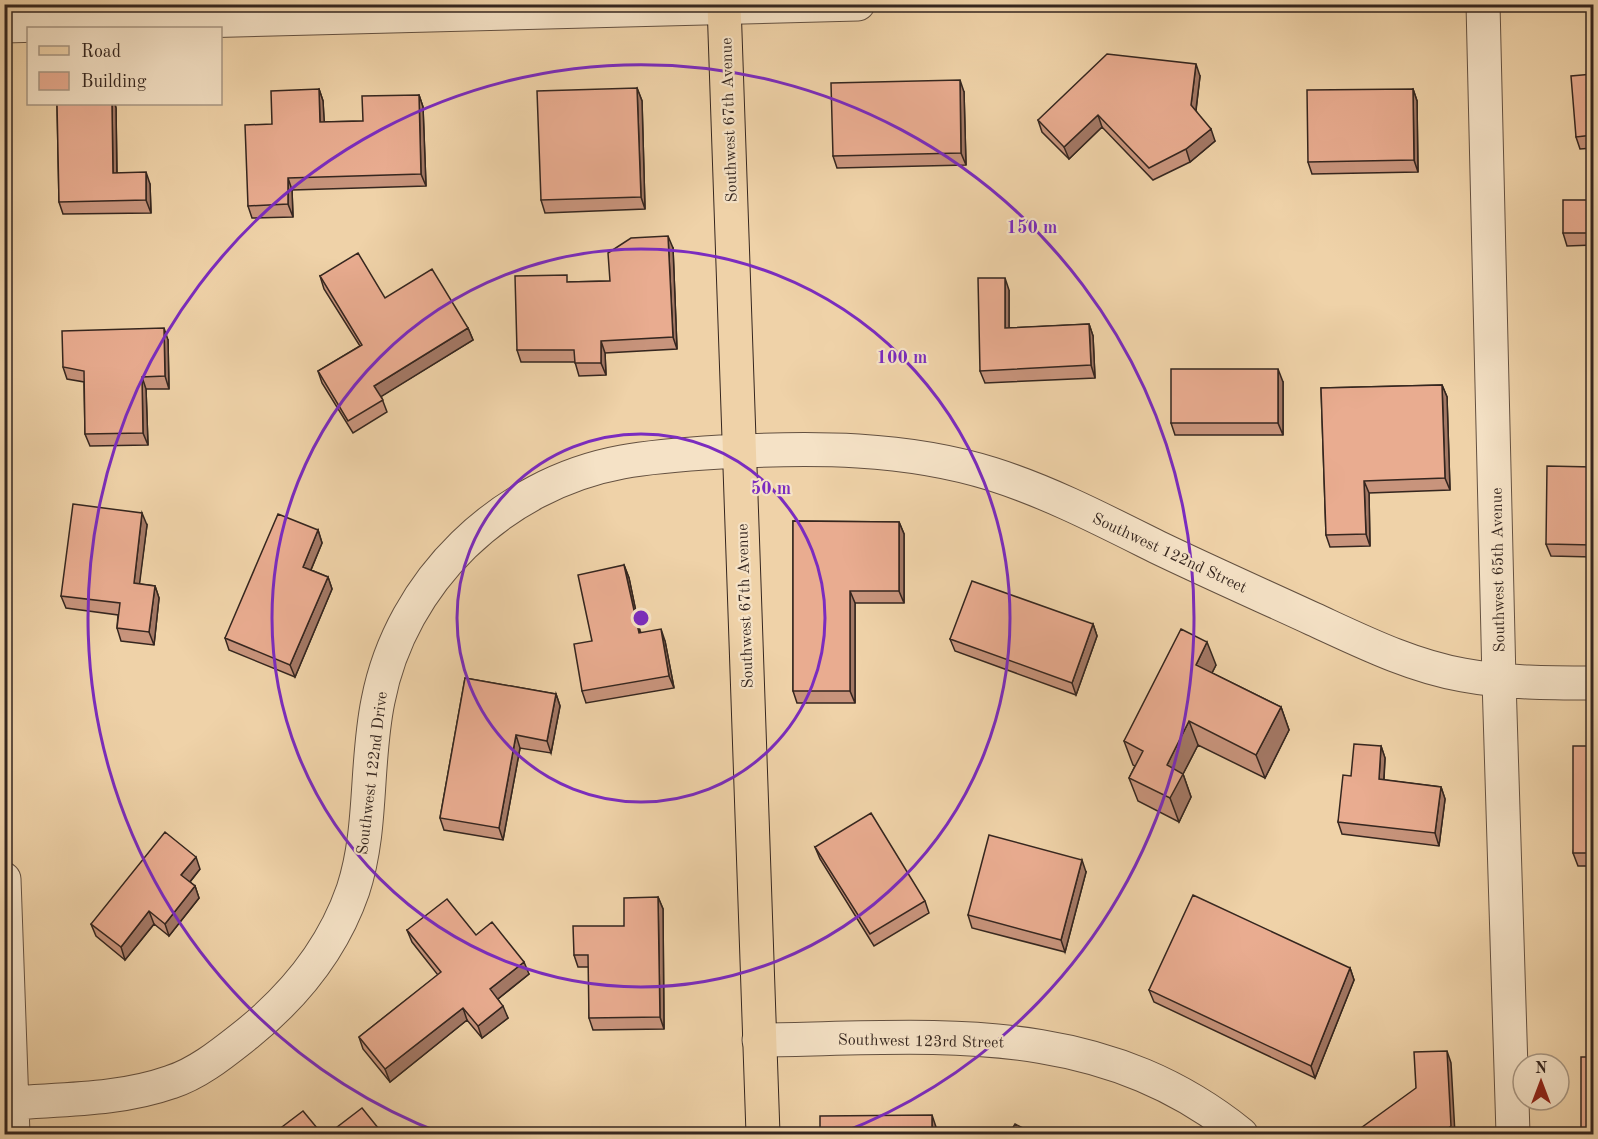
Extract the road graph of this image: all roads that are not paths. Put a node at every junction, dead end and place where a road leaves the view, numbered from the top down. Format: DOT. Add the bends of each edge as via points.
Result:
graph roads {
  1 [pos="858,4"];
  2 [pos="1483,4"];
  3 [pos="724,6"];
  4 [pos="242,13"];
  5 [pos="4,26"];
  6 [pos="738,452"];
  7 [pos="1499,680"];
  8 [pos="1593,683"];
  9 [pos="4,879"];
  10 [pos="759,1040"];
  11 [pos="12,1119"];
  12 [pos="763,1134"];
  13 [pos="1241,1134"];
  14 [pos="1512,1134"];
  1 -- 3 [label="street"];
  2 -- 7 [label="street, Southwest 65th Avenue"];
  3 -- 4 [label="street"];
  3 -- 6 [label="main road, Southwest 67th Avenue"];
  4 -- 5 [label="street"];
  6 -- 7 [label="street, Southwest 122nd Street" via="822,450 903,455 994,475 1068,504 1385,650 1437,669"];
  6 -- 10 [label="main road, Southwest 67th Avenue"];
  6 -- 11 [label="street, Southwest 122nd Drive" via="656,457 594,469 533,494 480,531 440,568 395,644 378,699 366,831 354,888 330,942 309,971 258,1024 205,1065 177,1081"];
  7 -- 8 [label="street, Southwest 122nd Street"];
  7 -- 14 [label="street, Southwest 65th Avenue"];
  9 -- 11 [label="street"];
  10 -- 12 [label="main road, Southwest 67th Avenue"];
  10 -- 13 [label="street, Southwest 123rd Street" via="960,1038 1045,1046 1135,1072 1174,1090"];
}
